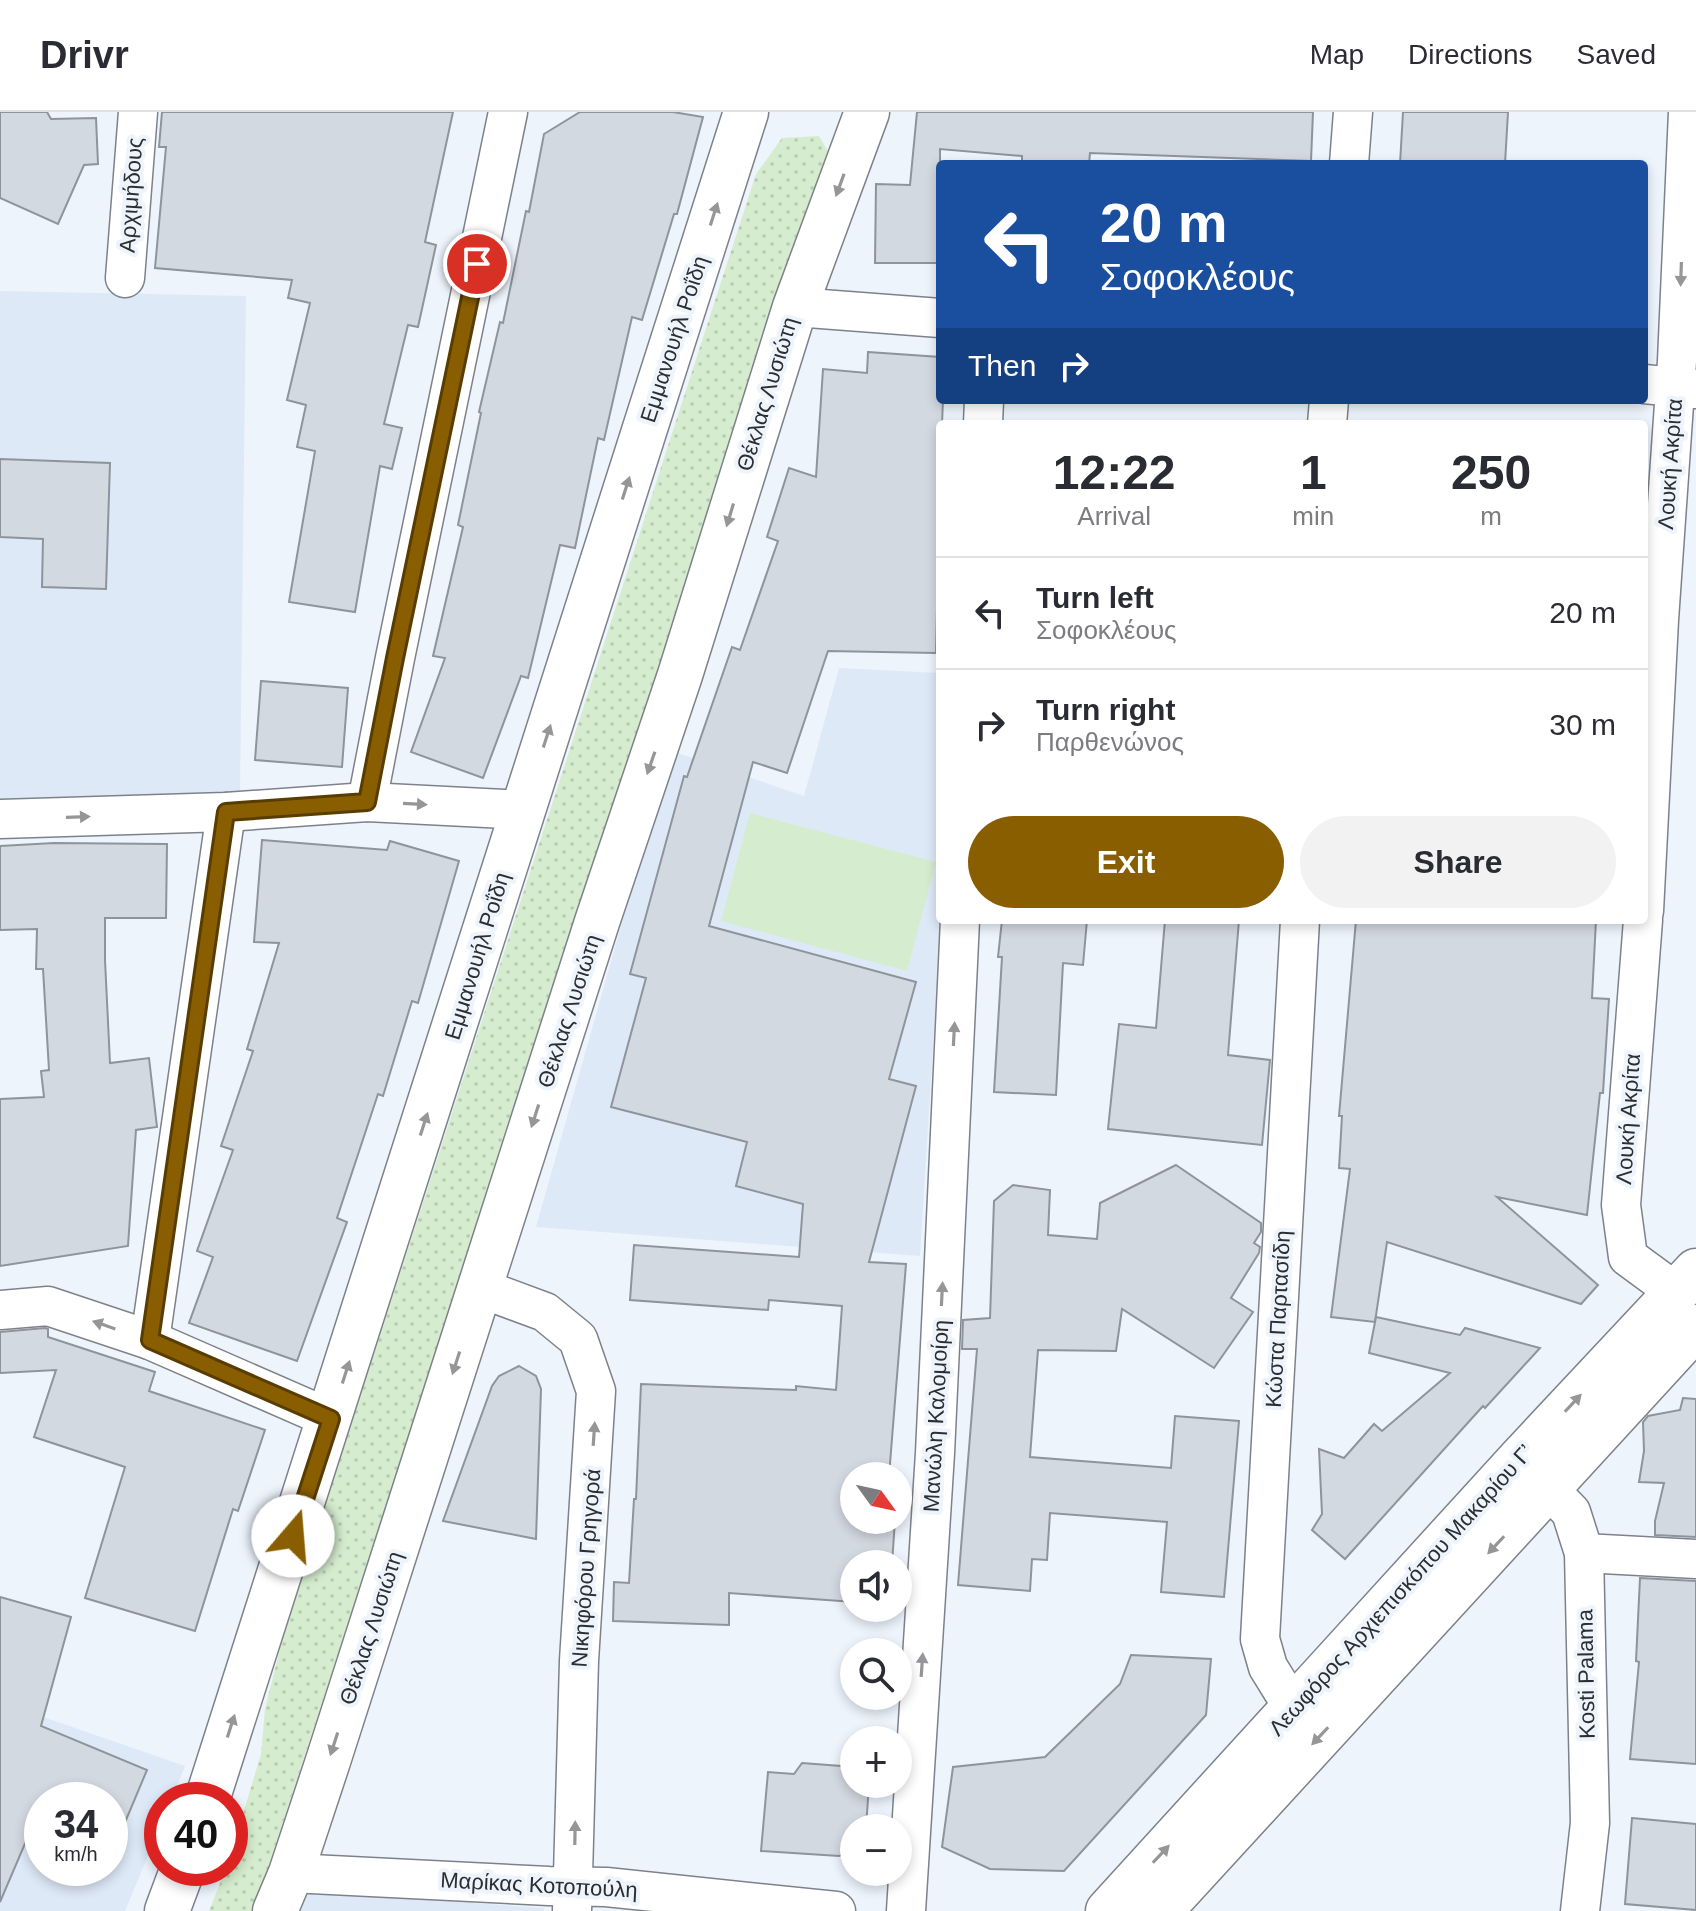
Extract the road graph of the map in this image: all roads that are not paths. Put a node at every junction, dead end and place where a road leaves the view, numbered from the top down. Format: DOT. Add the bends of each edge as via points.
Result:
graph roads {
  1 [pos="138,112"];
  2 [pos="508,112"];
  3 [pos="746,112"];
  4 [pos="867,112"];
  5 [pos="1353,112"];
  6 [pos="1688,112"];
  7 [pos="1349,160"];
  8 [pos="125,278"];
  9 [pos="795,307"];
  10 [pos="936,318"];
  11 [pos="1672,387"];
  12 [pos="367,802"];
  13 [pos="523,810"];
  14 [pos="226,812"];
  15 [pos="0,819"];
  16 [pos="1648,833"];
  17 [pos="960,924"];
  18 [pos="1300,924"];
  19 [pos="1643,924"];
  20 [pos="480,1288"];
  21 [pos="1690,1297"];
  22 [pos="0,1310"];
  23 [pos="150,1340"];
  24 [pos="331,1419"];
  25 [pos="1534,1473"];
  26 [pos="1584,1553"];
  27 [pos="1696,1559"];
  28 [pos="1294,1709"];
  29 [pos="213,1782"];
  30 [pos="176,1886"];
  31 [pos="283,1892"];
  32 [pos="573,1898"];
  33 [pos="167,1911"];
  34 [pos="836,1911"];
  35 [pos="906,1911"];
  36 [pos="1108,1911"];
  37 [pos="1160,1911"];
  38 [pos="1580,1911"];
  1 -- 8 [label="street, Αρχιμήδους"];
  2 -- 12 [label="street"];
  13 -- 3 [label="street, Εμμανουήλ Ροΐδη, one-way"];
  4 -- 9 [label="street, Θέκλας Λυσιώτη, one-way"];
  5 -- 7 [label="street"];
  6 -- 11 [label="street, Λουκή Ακρίτα, one-way"];
  9 -- 10 [label="street"];
  9 -- 20 [label="street, Θέκλας Λυσιώτη, one-way"];
  11 -- 16 [label="street, Λουκή Ακρίτα"];
  12 -- 13 [label="street, one-way"];
  12 -- 14 [label="street"];
  24 -- 13 [label="street, Εμμανουήλ Ροΐδη, one-way"];
  15 -- 14 [label="street, one-way"];
  14 -- 23 [label="street"];
  35 -- 17 [label="street, Μανώλη Καλομοίρη, one-way" via="935,1453"];
  18 -- 28 [label="street, Κώστα Παρτασίδη" via="1260,1639 1268,1667"];
  19 -- 21 [label="street, Λουκή Ακρίτα" via="1621,1205 1628,1257"];
  20 -- 31 [label="street, Θέκλας Λυσιώτη, one-way"];
  32 -- 20 [label="street, Νικηφόρου Γρηγορά, one-way" via="579,1661 596,1391 578,1339 545,1312"];
  21 -- 25 [label="street, Λεωφόρος Αρχιεπισκόπου Μακαρίου Γ’"];
  23 -- 22 [label="street, one-way" via="48,1306"];
  23 -- 24 [label="street"];
  29 -- 24 [label="street, Εμμανουήλ Ροΐδη, one-way"];
  25 -- 26 [label="street, Kosti Palama" via="1571,1512"];
  25 -- 28 [label="street, Λεωφόρος Αρχιεπισκόπου Μακαρίου Γ’"];
  25 -- 37 [label="street, Λεωφόρος Αρχιεπισκόπου Μακαρίου Γ’, one-way"];
  26 -- 27 [label="street"];
  26 -- 38 [label="street, Kosti Palama" via="1590,1823"];
  36 -- 28 [label="street, Λεωφόρος Αρχιεπισκόπου Μακαρίου Γ’, one-way"];
  30 -- 33 [label="street"];
  31 -- 32 [label="street, Μαρίκας Κοτοπούλη"];
  32 -- 34 [label="street, Μαρίκας Κοτοπούλη" via="606,1887"];
}
